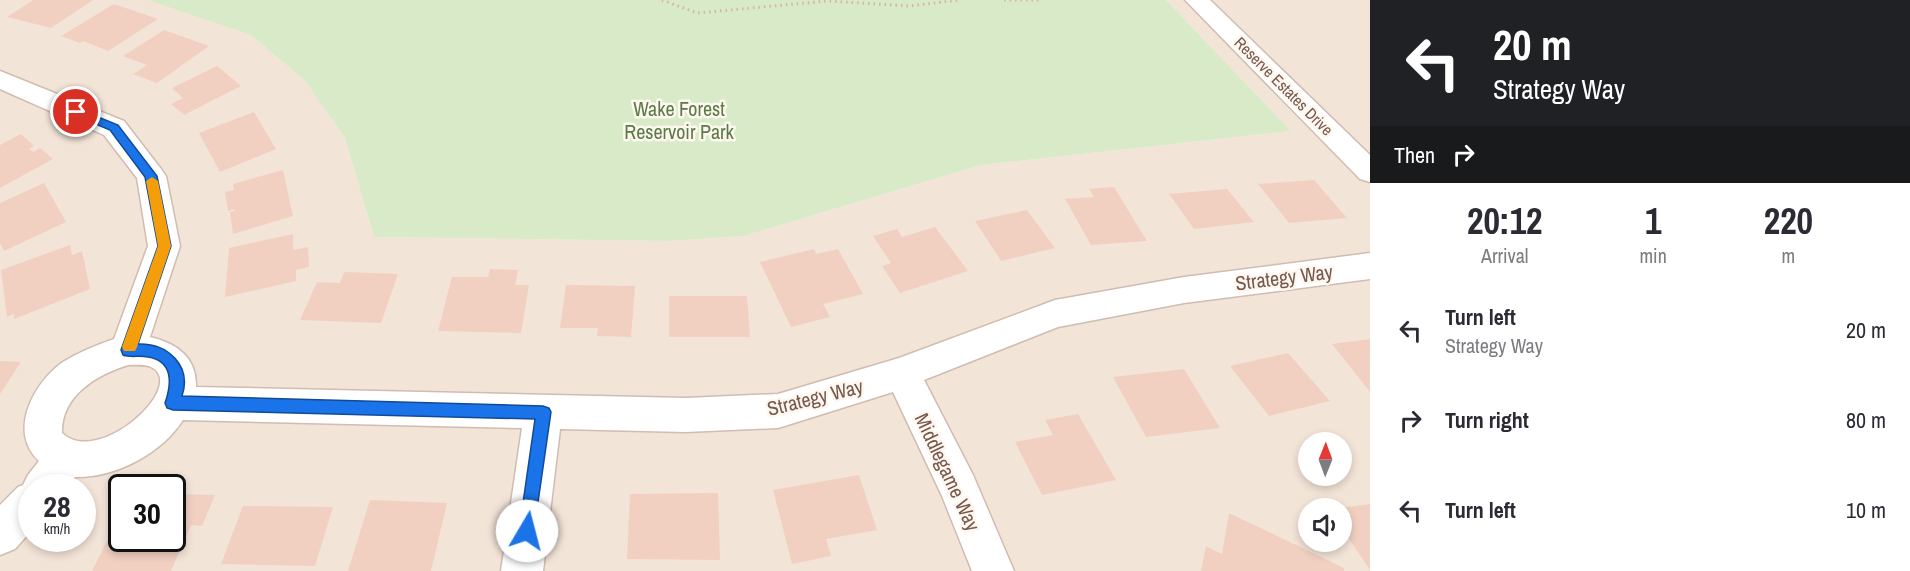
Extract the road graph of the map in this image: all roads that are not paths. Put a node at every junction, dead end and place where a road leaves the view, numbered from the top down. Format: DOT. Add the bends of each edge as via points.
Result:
graph roads {
  1 [pos="1197,0"];
  2 [pos="0,79"];
  3 [pos="1370,172"];
  4 [pos="1370,266"];
  5 [pos="128,350"];
  6 [pos="902,373"];
  7 [pos="173,403"];
  8 [pos="543,412"];
  9 [pos="66,458"];
  10 [pos="53,474"];
  11 [pos="18,515"];
  12 [pos="0,534"];
  13 [pos="522,571"];
  14 [pos="993,571"];
  1 -- 3 [label="street, Reserve Estates Drive"];
  2 -- 5 [label="street" via="114,128 151,176 164,246"];
  4 -- 6 [label="street, Strategy Way" via="1184,290 1054,314"];
  5 -- 7 [label="street" via="146,350 171,362 178,380"];
  5 -- 9 [label="street" via="87,365 54,396 42,431 48,446"];
  6 -- 8 [label="street, Strategy Way" via="778,411 686,415"];
  6 -- 14 [label="street, Middlegame Way" via="959,489"];
  7 -- 8 [label="street, Strategy Way"];
  7 -- 9 [label="street" via="153,429 123,449 100,458"];
  8 -- 13 [label="street"];
  9 -- 10 [label="street"];
  11 -- 12 [label="street"];
}
